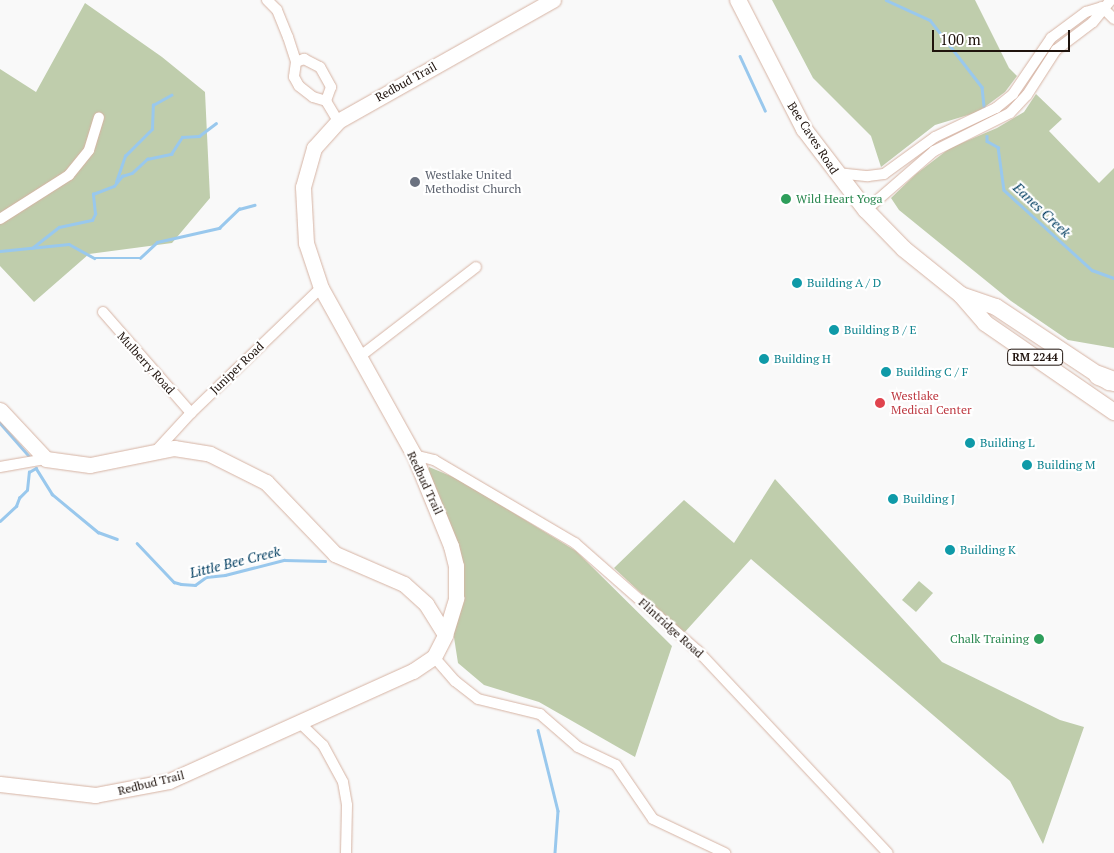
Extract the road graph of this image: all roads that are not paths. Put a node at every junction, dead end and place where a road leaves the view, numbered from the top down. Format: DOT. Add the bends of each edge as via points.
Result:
graph roads {
  1 [pos="267,0"];
  2 [pos="553,0"];
  3 [pos="738,0"];
  4 [pos="1111,0"];
  5 [pos="1102,7"];
  6 [pos="1114,19"];
  7 [pos="296,62"];
  8 [pos="326,100"];
  9 [pos="99,118"];
  10 [pos="338,121"];
  11 [pos="834,173"];
  12 [pos="866,210"];
  13 [pos="0,219"];
  14 [pos="476,267"];
  15 [pos="321,288"];
  16 [pos="961,295"];
  17 [pos="102,312"];
  18 [pos="358,358"];
  19 [pos="1109,381"];
  20 [pos="0,410"];
  21 [pos="1114,412"];
  22 [pos="191,413"];
  23 [pos="156,451"];
  24 [pos="414,456"];
  25 [pos="46,459"];
  26 [pos="0,467"];
  27 [pos="456,598"];
  28 [pos="426,604"];
  29 [pos="445,635"];
  30 [pos="434,657"];
  31 [pos="300,723"];
  32 [pos="0,784"];
  33 [pos="346,853"];
  34 [pos="726,853"];
  35 [pos="888,853"];
  1 -- 7 [label="street" via="283,23"];
  2 -- 10 [label="street, Redbud Trail"];
  3 -- 11 [label="main road, Bee Caves Road / RM 2244" via="788,100"];
  4 -- 5 [label="street"];
  5 -- 6 [label="street"];
  5 -- 11 [label="street" via="1084,14 1051,38 1013,94 996,108 935,137 884,174"];
  5 -- 12 [label="street" via="1093,22 1056,50 1016,107 995,122 934,151"];
  7 -- 8 [label="street" via="294,77 299,86 313,97"];
  7 -- 8 [label="street" via="304,59 320,66 331,87"];
  8 -- 10 [label="street"];
  9 -- 13 [label="street" via="89,150 69,174"];
  10 -- 15 [label="street, Redbud Trail" via="314,148 303,187 306,242"];
  11 -- 12 [label="main road, Bee Caves Road / RM 2244"];
  12 -- 16 [label="main road, Bee Caves Road / RM 2244" via="904,249"];
  14 -- 18 [label="street"];
  15 -- 18 [label="street, Redbud Trail"];
  15 -- 22 [label="street, Juniper Road"];
  16 -- 19 [label="main road, Bee Caves Road / RM 2244" via="996,307"];
  16 -- 21 [label="main road, Bee Caves Road / RM 2244" via="985,323"];
  17 -- 22 [label="street, Mulberry Road"];
  18 -- 24 [label="street, Redbud Trail"];
  20 -- 25 [label="street"];
  22 -- 23 [label="street, Juniper Road"];
  23 -- 25 [label="street" via="90,465"];
  23 -- 28 [label="street" via="174,448 210,454 266,482 335,554 404,584"];
  24 -- 27 [label="street, Redbud Trail" via="451,546 456,566"];
  24 -- 35 [label="street, Flintridge Road" via="434,460 575,543 698,652"];
  25 -- 26 [label="street"];
  27 -- 28 [label="street" via="441,607"];
  27 -- 29 [label="street, Redbud Trail"];
  28 -- 29 [label="street"];
  29 -- 30 [label="street, Redbud Trail"];
  30 -- 31 [label="street, Redbud Trail" via="413,671"];
  30 -- 34 [label="street" via="455,681 478,699 540,714 578,747 616,765 653,819"];
  31 -- 32 [label="street, Redbud Trail" via="206,767 169,781 127,791 70,794"];
  31 -- 33 [label="street" via="323,745 343,782 347,805"];
}
